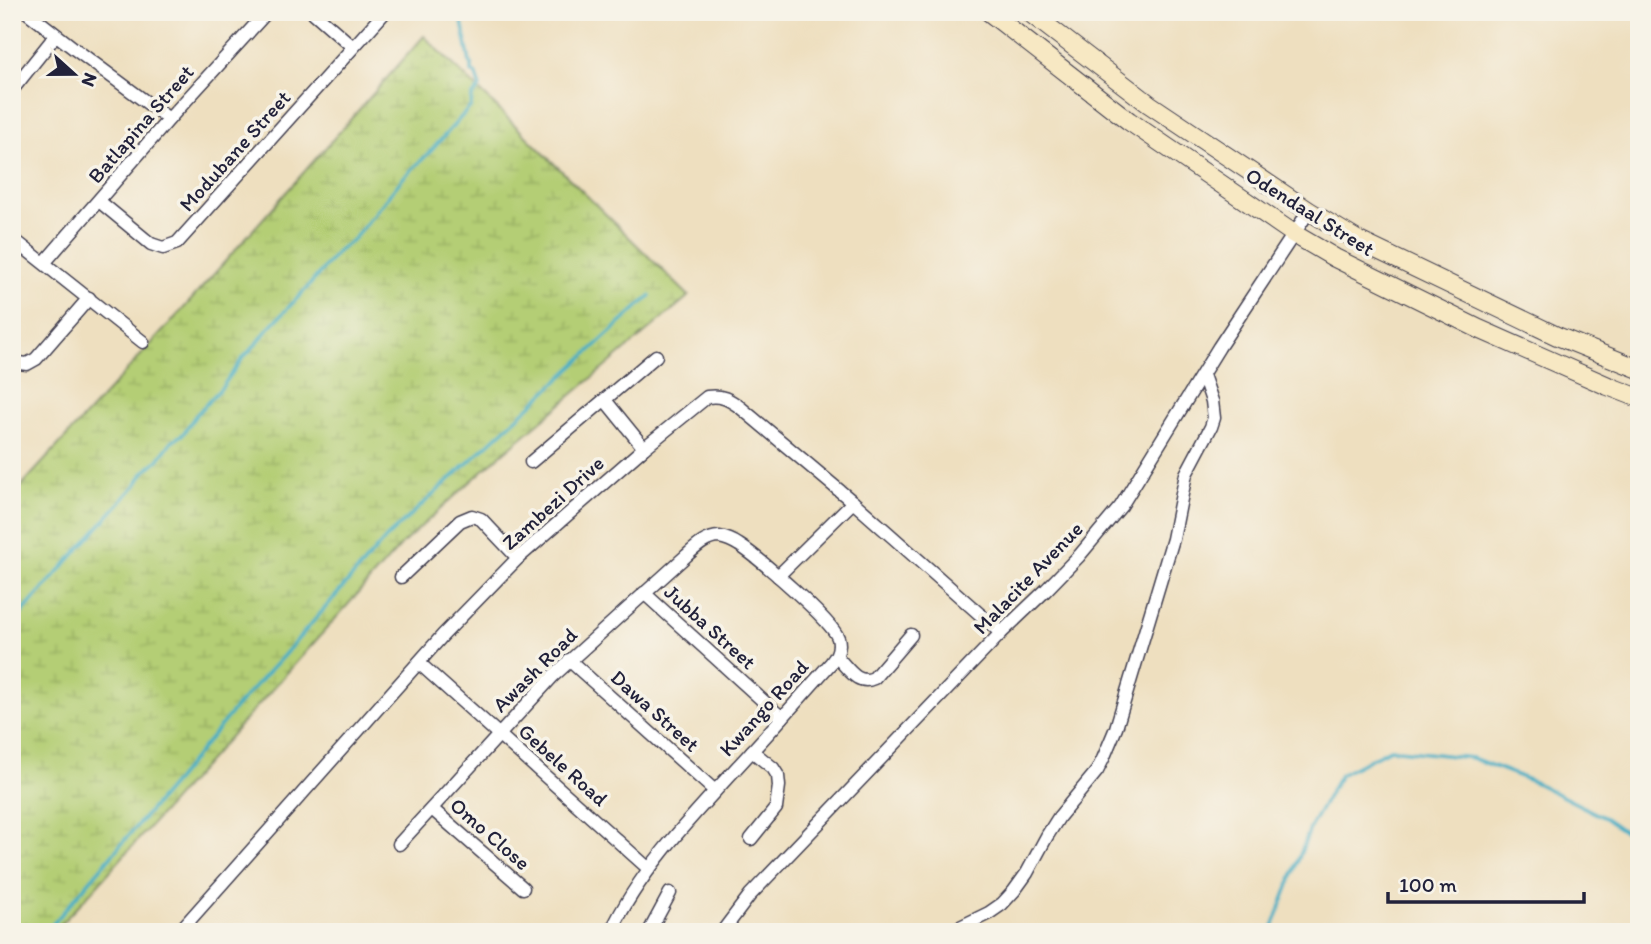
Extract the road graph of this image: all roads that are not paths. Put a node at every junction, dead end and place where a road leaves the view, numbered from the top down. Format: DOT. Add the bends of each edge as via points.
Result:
graph roads {
  1 [pos="27,12"];
  2 [pos="267,12"];
  3 [pos="313,12"];
  4 [pos="385,12"];
  5 [pos="989,12"];
  6 [pos="1030,12"];
  7 [pos="56,35"];
  8 [pos="353,47"];
  9 [pos="12,90"];
  10 [pos="169,119"];
  11 [pos="99,201"];
  12 [pos="1309,211"];
  13 [pos="1294,234"];
  14 [pos="12,238"];
  15 [pos="45,262"];
  16 [pos="89,298"];
  17 [pos="143,342"];
  18 [pos="656,356"];
  19 [pos="12,362"];
  20 [pos="1639,369"];
  21 [pos="1203,375"];
  22 [pos="1639,398"];
  23 [pos="605,400"];
  24 [pos="644,447"];
  25 [pos="531,462"];
  26 [pos="853,502"];
  27 [pos="712,538"];
  28 [pos="519,558"];
  29 [pos="778,576"];
  30 [pos="401,577"];
  31 [pos="644,593"];
  32 [pos="1001,633"];
  33 [pos="911,635"];
  34 [pos="836,656"];
  35 [pos="569,660"];
  36 [pos="419,663"];
  37 [pos="782,718"];
  38 [pos="499,734"];
  39 [pos="752,751"];
  40 [pos="715,791"];
  41 [pos="432,809"];
  42 [pos="751,839"];
  43 [pos="400,844"];
  44 [pos="649,869"];
  45 [pos="523,888"];
  46 [pos="670,893"];
  47 [pos="179,932"];
  48 [pos="611,932"];
  49 [pos="649,932"];
  50 [pos="722,932"];
  51 [pos="950,932"];
  1 -- 7 [label="street"];
  2 -- 10 [label="street, Batlapina Street"];
  3 -- 8 [label="street"];
  4 -- 8 [label="street, Modubane Street"];
  5 -- 13 [label="street, Odendaal Street" via="1129,121"];
  6 -- 12 [label="street, Odendaal Street" via="1149,104"];
  7 -- 9 [label="street"];
  7 -- 10 [label="street"];
  8 -- 11 [label="street, Modubane Street" via="177,243 155,246"];
  10 -- 11 [label="street, Batlapina Street"];
  11 -- 15 [label="street, Batlapina Street"];
  12 -- 13 [label="street, Malacite Avenue"];
  12 -- 20 [label="street, Odendaal Street" via="1416,269"];
  13 -- 21 [label="street, Malacite Avenue"];
  13 -- 22 [label="street, Odendaal Street" via="1479,329"];
  14 -- 15 [label="street"];
  15 -- 16 [label="street"];
  16 -- 17 [label="street"];
  16 -- 19 [label="street" via="37,359 27,364"];
  18 -- 23 [label="street"];
  21 -- 32 [label="street, Malacite Avenue" via="1109,522"];
  21 -- 51 [label="street" via="1212,401 1212,427 1186,474 1175,532 1103,759 1059,817 1014,891 989,913"];
  23 -- 24 [label="street"];
  23 -- 25 [label="street"];
  24 -- 26 [label="street, Zambezi Drive" via="707,397 718,396 741,408"];
  24 -- 28 [label="street, Zambezi Drive"];
  26 -- 29 [label="street"];
  26 -- 32 [label="street, Zambezi Drive"];
  27 -- 29 [label="street, Kwango Road" via="739,545"];
  27 -- 31 [label="street, Awash Road"];
  28 -- 30 [label="street" via="481,519 472,516 460,521"];
  28 -- 36 [label="street, Zambezi Drive"];
  29 -- 34 [label="street, Kwango Road" via="830,624 839,639"];
  31 -- 35 [label="street, Awash Road"];
  31 -- 37 [label="street, Jubba Street"];
  32 -- 50 [label="street, Malacite Avenue" via="750,895"];
  33 -- 34 [label="street" via="866,682"];
  34 -- 37 [label="street, Kwango Road"];
  35 -- 38 [label="street, Awash Road"];
  35 -- 40 [label="street, Dawa Street"];
  36 -- 38 [label="street, Gebele Road"];
  36 -- 47 [label="street, Zambezi Drive"];
  37 -- 39 [label="street, Kwango Road"];
  38 -- 41 [label="street, Awash Road"];
  38 -- 44 [label="street, Gebele Road"];
  39 -- 40 [label="street, Kwango Road"];
  39 -- 42 [label="street" via="773,768 779,786 776,808"];
  40 -- 44 [label="street, Kwango Road"];
  41 -- 43 [label="street, Awash Road"];
  41 -- 45 [label="street, Omo Close"];
  44 -- 48 [label="street, Kwango Road"];
  46 -- 49 [label="street"];
}
